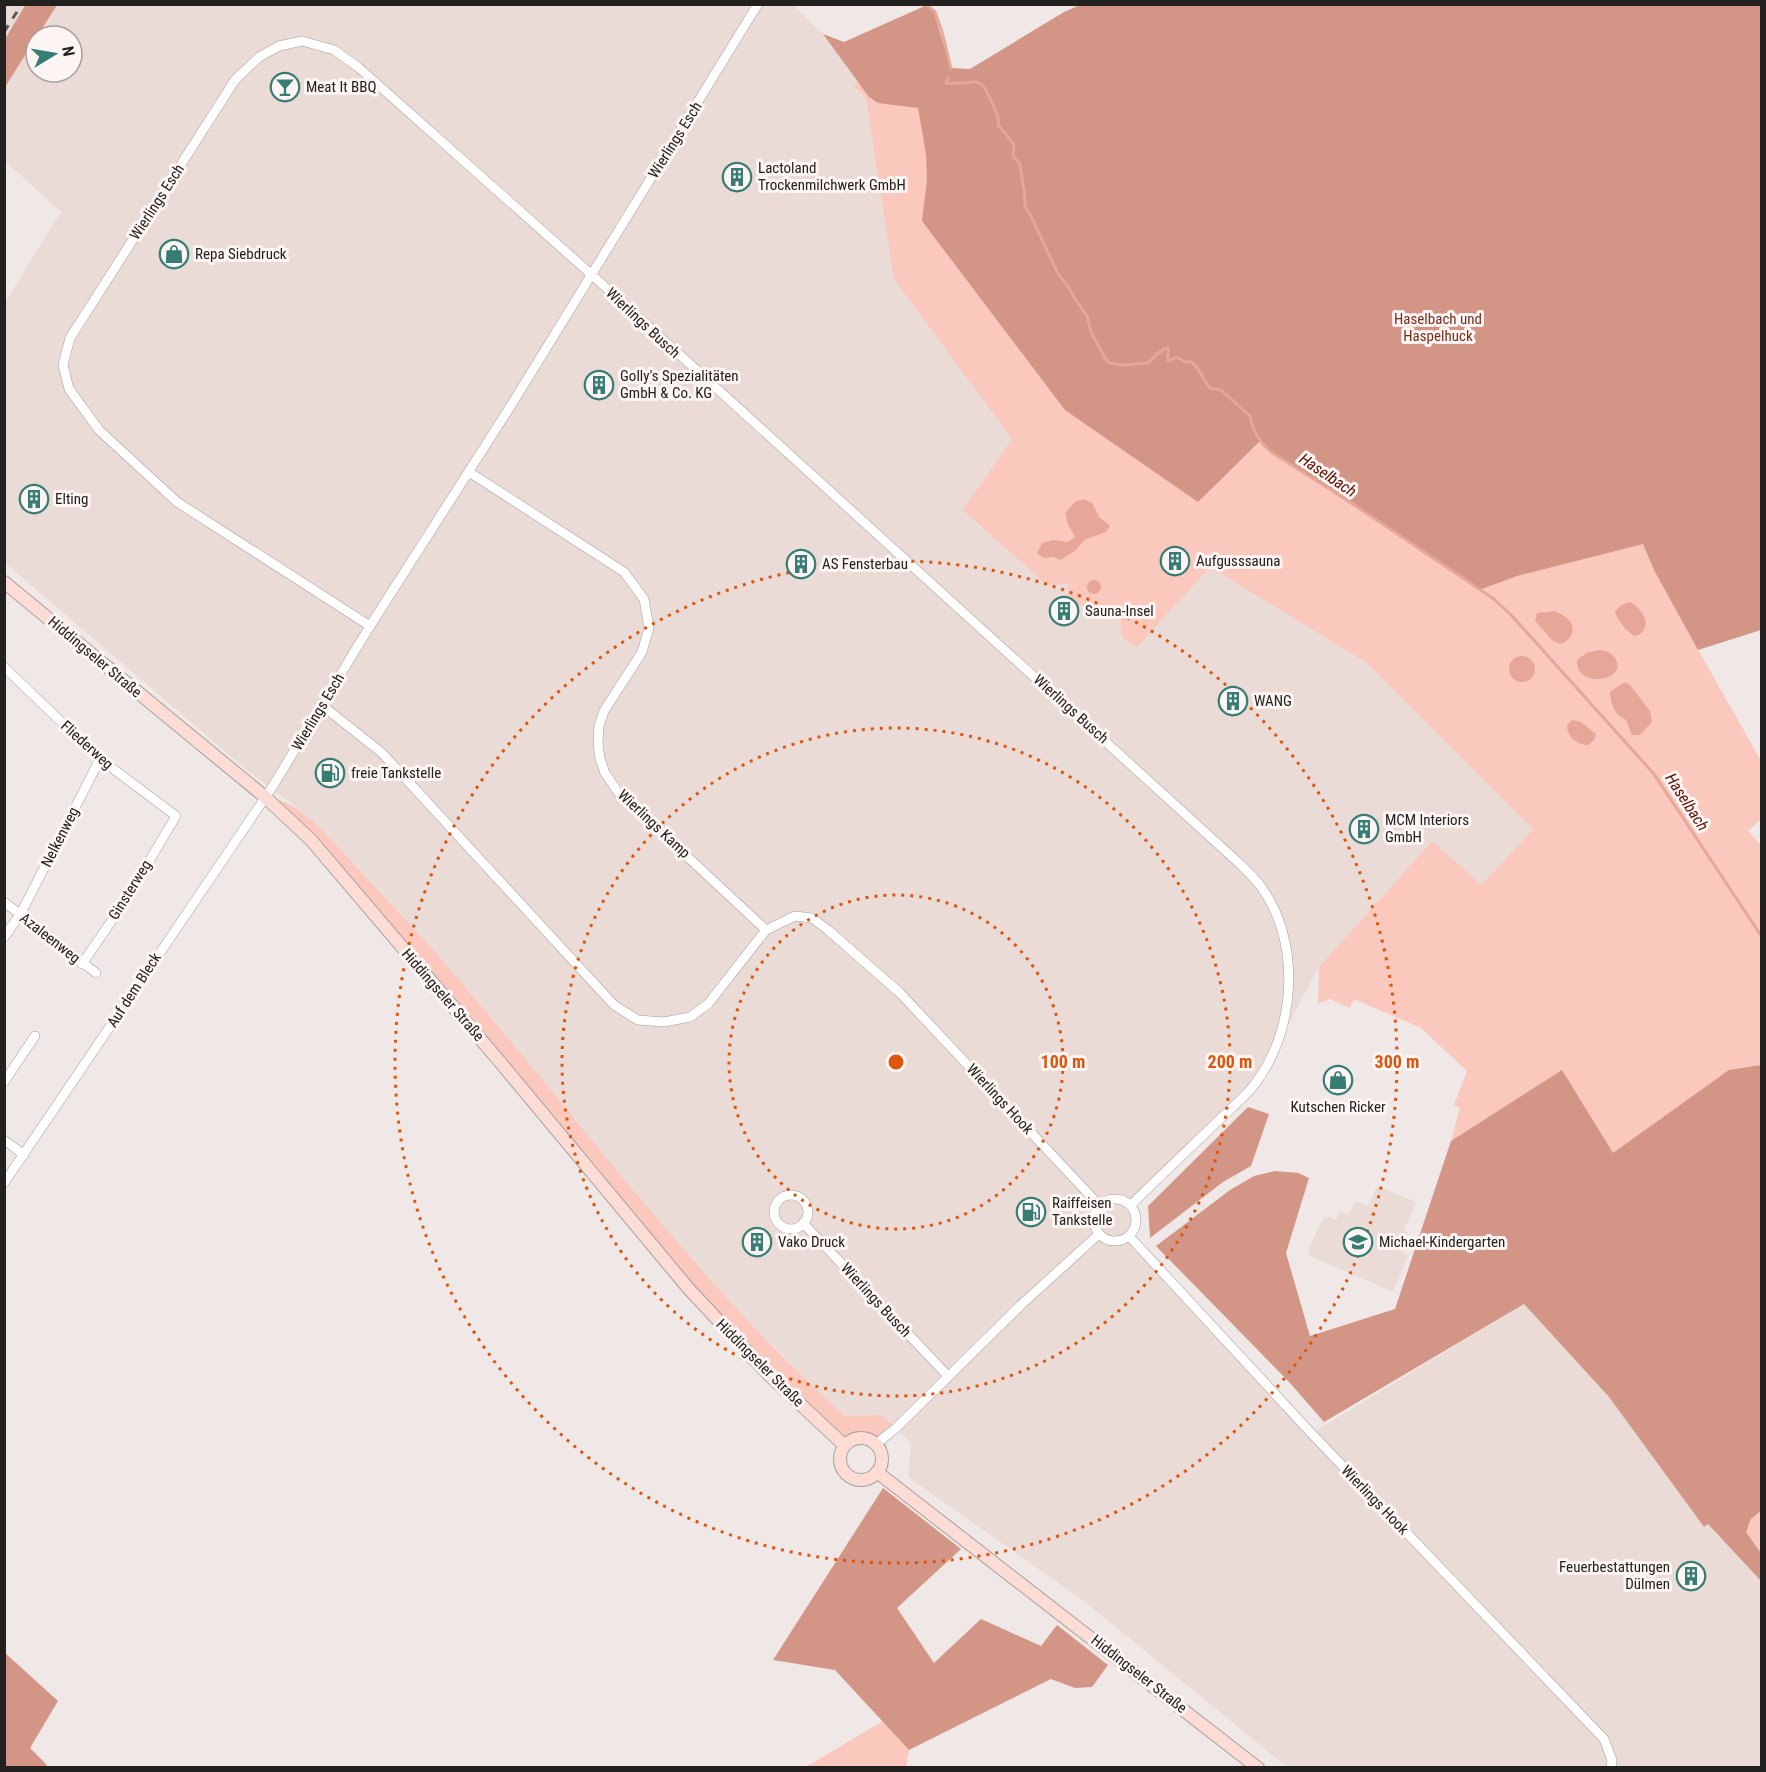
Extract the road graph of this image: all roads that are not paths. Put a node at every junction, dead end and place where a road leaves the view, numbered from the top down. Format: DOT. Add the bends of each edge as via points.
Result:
graph roads {
  1 [pos="758,4"];
  2 [pos="591,275"];
  3 [pos="469,472"];
  4 [pos="6,588"];
  5 [pos="370,626"];
  6 [pos="4,667"];
  7 [pos="322,706"];
  8 [pos="100,759"];
  9 [pos="265,797"];
  10 [pos="176,816"];
  11 [pos="4,902"];
  12 [pos="20,915"];
  13 [pos="766,930"];
  14 [pos="4,937"];
  15 [pos="82,964"];
  16 [pos="96,973"];
  17 [pos="35,1036"];
  18 [pos="4,1082"];
  19 [pos="4,1140"];
  20 [pos="24,1155"];
  21 [pos="4,1184"];
  22 [pos="1100,1206"];
  23 [pos="1130,1206"];
  24 [pos="803,1223"];
  25 [pos="1099,1234"];
  26 [pos="1128,1236"];
  27 [pos="948,1376"];
  28 [pos="876,1444"];
  29 [pos="844,1445"];
  30 [pos="877,1472"];
  31 [pos="1258,1767"];
  32 [pos="1611,1767"];
  1 -- 2 [label="street, Wierlings Esch"];
  2 -- 3 [label="street, Wierlings Esch"];
  2 -- 5 [label="street, Wierlings Esch" via="358,67 334,50 302,41 279,46 259,57 235,80 70,338 63,365 69,389 99,430 177,502"];
  2 -- 23 [label="street, Wierlings Busch" via="1086,722 1259,885 1274,911 1289,968 1284,1025 1273,1057 1257,1083"];
  3 -- 5 [label="street, Wierlings Esch"];
  3 -- 13 [label="street, Wierlings Kamp" via="624,572 644,599 649,628 642,652 604,711 599,726 604,773 618,792"];
  4 -- 9 [label="street, Hiddingseler Straße"];
  5 -- 7 [label="street, Wierlings Esch"];
  6 -- 8 [label="street, Fliederweg"];
  7 -- 9 [label="street, Wierlings Esch"];
  7 -- 13 [label="street" via="382,753 614,1005 638,1020 664,1022 690,1017 708,1004"];
  8 -- 10 [label="street, Fliederweg"];
  8 -- 12 [label="street, Nelkenweg"];
  9 -- 20 [label="street, Auf dem Bleck"];
  9 -- 29 [label="street, Hiddingseler Straße" via="311,840 688,1288 769,1375"];
  10 -- 15 [label="street, Ginsterweg"];
  11 -- 12 [label="street, Azaleenweg"];
  12 -- 14 [label="street, Nelkenweg"];
  12 -- 15 [label="street, Azaleenweg"];
  13 -- 22 [label="street, Wierlings Hook" via="795,916 812,918 828,930 900,993"];
  15 -- 16 [label="street, Azaleenweg"];
  17 -- 18 [label="street"];
  19 -- 20 [label="street"];
  20 -- 21 [label="street, Auf dem Bleck"];
  22 -- 23 [label="street" via="1118,1200"];
  22 -- 25 [label="street" via="1094,1220"];
  23 -- 26 [label="street" via="1136,1223"];
  24 -- 27 [label="street, Wierlings Busch"];
  25 -- 26 [label="street" via="1113,1241"];
  25 -- 27 [label="street"];
  26 -- 32 [label="street, Wierlings Hook" via="1604,1739"];
  27 -- 28 [label="street"];
  28 -- 29 [label="street" via="861,1437"];
  28 -- 30 [label="street" via="882,1458"];
  29 -- 30 [label="street" via="840,1466 850,1477 864,1480"];
  30 -- 31 [label="street, Hiddingseler Straße"];
}
